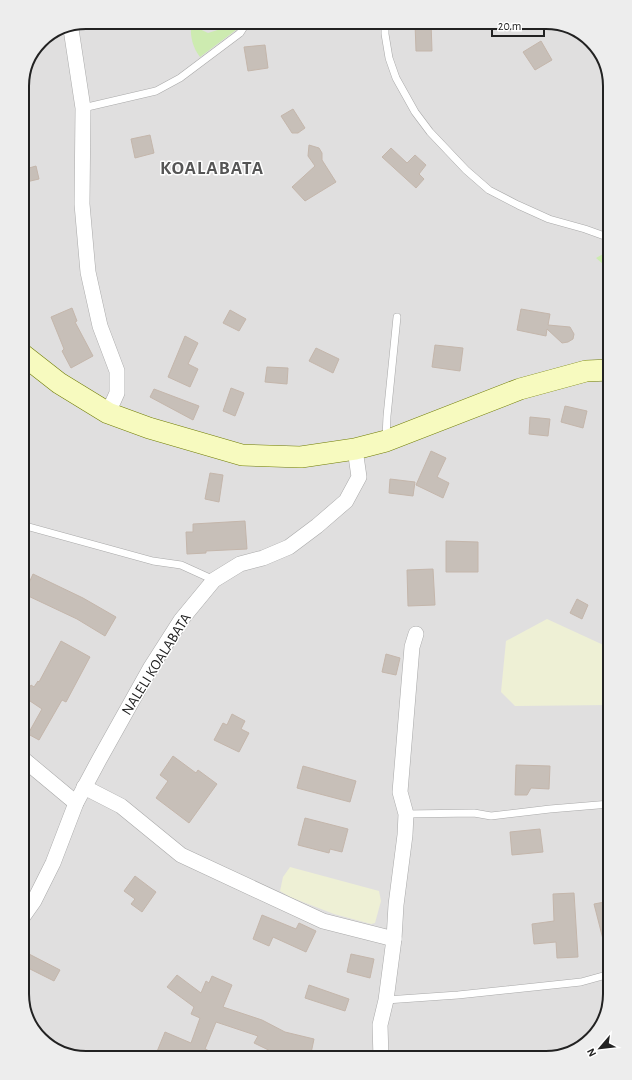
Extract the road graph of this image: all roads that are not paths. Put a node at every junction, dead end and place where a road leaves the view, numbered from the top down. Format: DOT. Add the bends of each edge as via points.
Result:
graph roads {
  1 [pos="243,29"];
  2 [pos="385,29"];
  3 [pos="71,31"];
  4 [pos="83,108"];
  5 [pos="603,235"];
  6 [pos="397,317"];
  7 [pos="29,359"];
  8 [pos="603,370"];
  9 [pos="108,413"];
  10 [pos="386,441"];
  11 [pos="355,450"];
  12 [pos="29,527"];
  13 [pos="214,580"];
  14 [pos="416,634"];
  15 [pos="29,764"];
  16 [pos="84,787"];
  17 [pos="76,803"];
  18 [pos="603,805"];
  19 [pos="406,814"];
  20 [pos="29,908"];
  21 [pos="394,939"];
  22 [pos="603,976"];
  23 [pos="386,1000"];
  24 [pos="380,1051"];
  1 -- 4 [label="lane" via="180,78 156,91"];
  2 -- 5 [label="lane" via="389,58 396,78 415,112 466,170 489,190 518,206 549,219"];
  3 -- 4 [label="street"];
  4 -- 9 [label="street" via="82,204 88,272 100,326 117,371 117,393"];
  6 -- 10 [label="lane"];
  7 -- 9 [label="street" via="59,383"];
  8 -- 10 [label="street" via="586,371 520,389"];
  9 -- 11 [label="street" via="149,428 242,455 302,457"];
  10 -- 11 [label="street"];
  11 -- 13 [label="street, NALELI KOALABATA" via="359,477 346,501 289,546 240,564"];
  12 -- 13 [label="lane" via="181,565"];
  13 -- 16 [label="street, NALELI KOALABATA" via="181,620 151,667"];
  14 -- 19 [label="street" via="412,647 400,792"];
  15 -- 17 [label="street"];
  16 -- 17 [label="street, NALELI KOALABATA"];
  16 -- 21 [label="street" via="121,806 181,855 323,921"];
  17 -- 20 [label="street, NALELI KOALABATA" via="53,863"];
  18 -- 19 [label="lane" via="491,816 474,813"];
  19 -- 21 [label="street"];
  21 -- 23 [label="street"];
  22 -- 23 [label="lane" via="581,982"];
  23 -- 24 [label="street" via="380,1025"];
}
